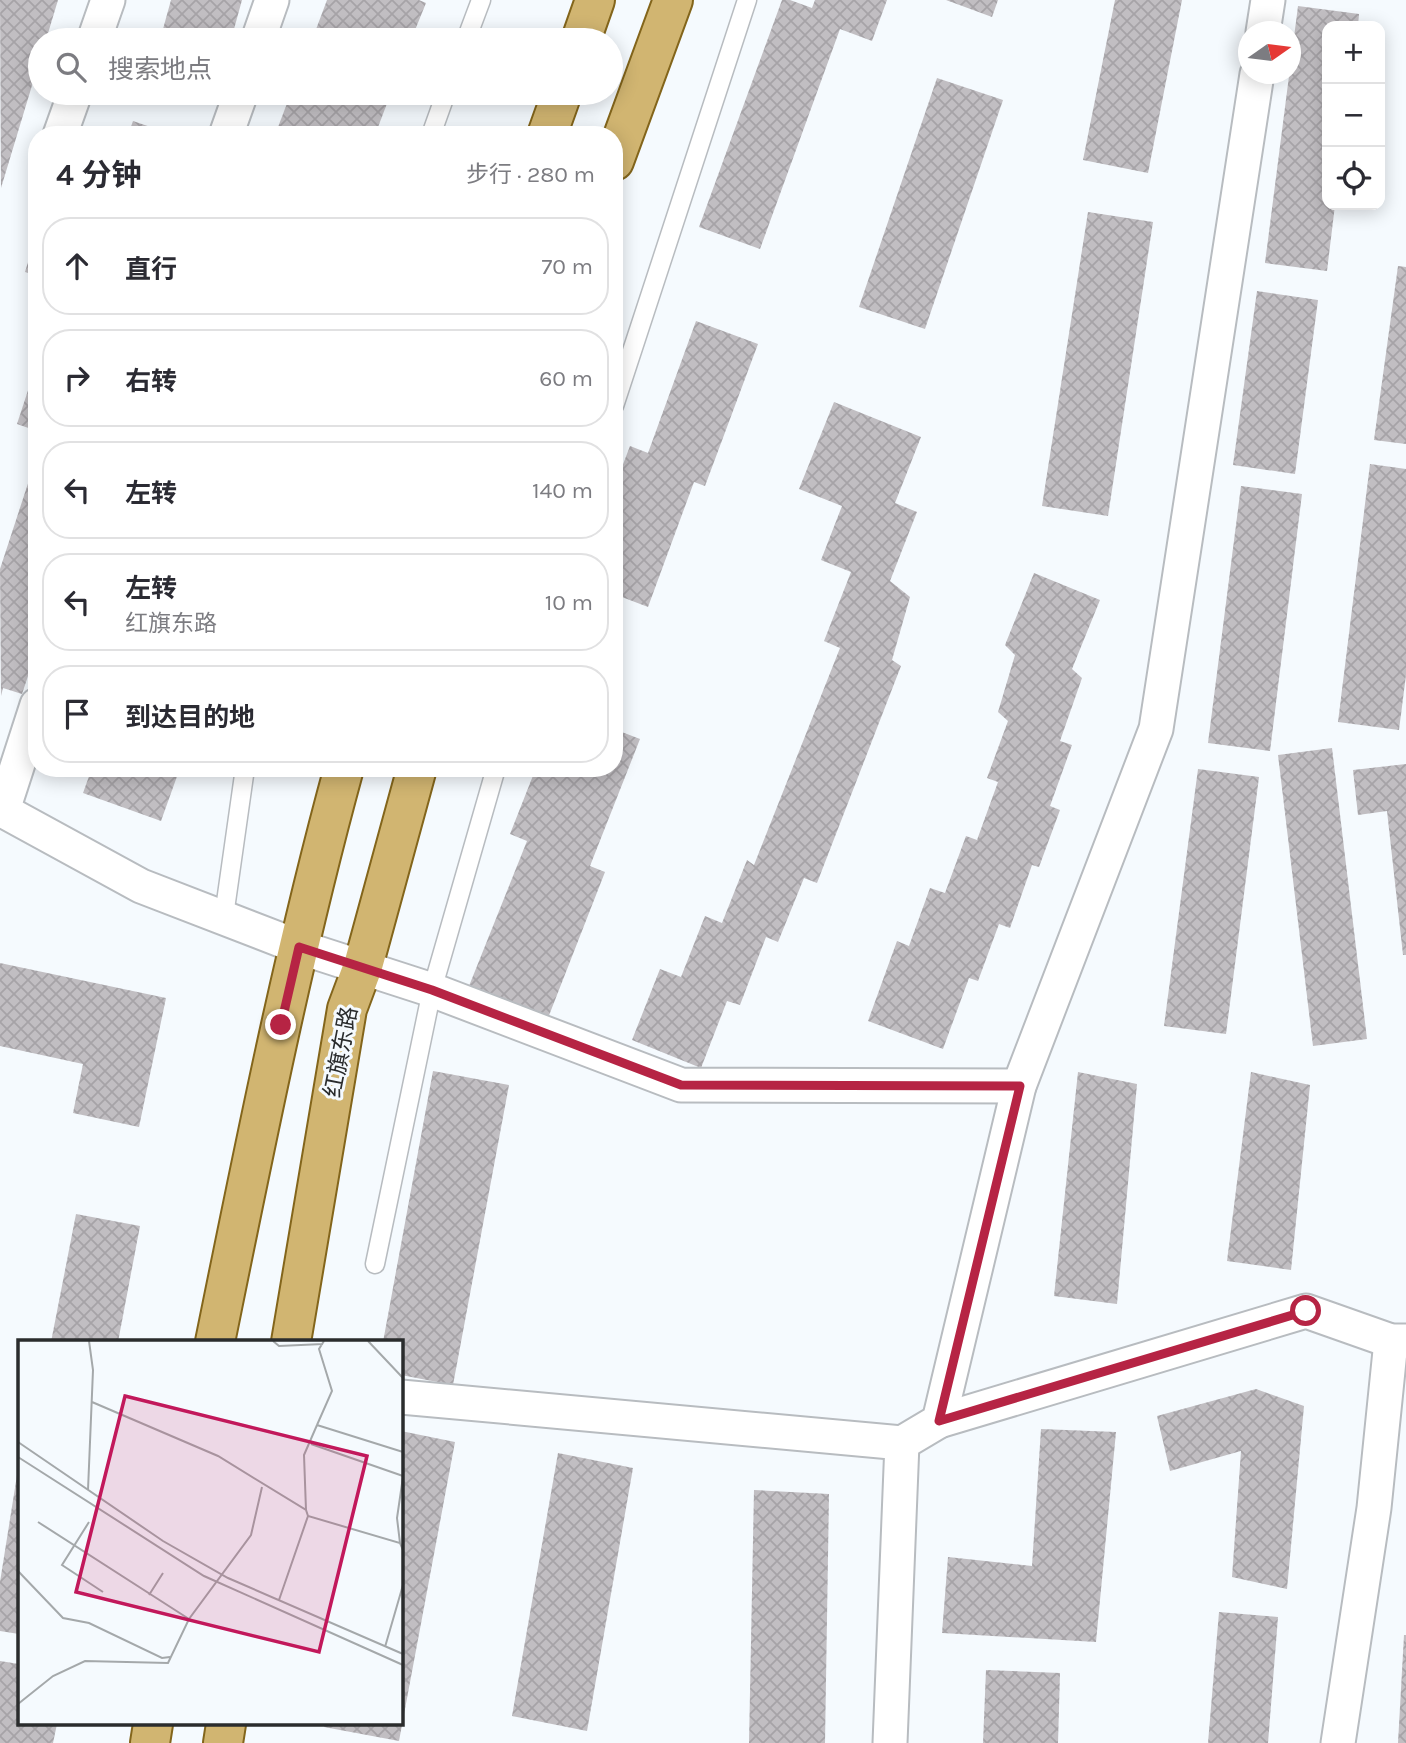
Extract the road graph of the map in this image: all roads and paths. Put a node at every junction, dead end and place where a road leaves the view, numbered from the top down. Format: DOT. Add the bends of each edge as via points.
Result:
graph roads {
  1 [pos="108,0"];
  2 [pos="272,0"];
  3 [pos="481,0"];
  4 [pos="595,0"];
  5 [pos="673,0"];
  6 [pos="747,0"];
  7 [pos="1268,0"];
  8 [pos="1265,21"];
  9 [pos="98,28"];
  10 [pos="262,28"];
  11 [pos="470,28"];
  12 [pos="584,28"];
  13 [pos="1255,84"];
  14 [pos="71,105"];
  15 [pos="237,105"];
  16 [pos="441,105"];
  17 [pos="558,105"];
  18 [pos="63,126"];
  19 [pos="229,126"];
  20 [pos="433,126"];
  21 [pos="550,126"];
  22 [pos="623,136"];
  23 [pos="623,379"];
  24 [pos="28,731"];
  25 [pos="244,777"];
  26 [pos="342,777"];
  27 [pos="415,777"];
  28 [pos="493,777"];
  29 [pos="1,809"];
  30 [pos="224,916"];
  31 [pos="299,947"];
  32 [pos="363,966"];
  33 [pos="432,990"];
  34 [pos="1020,1086"];
  35 [pos="375,1264"];
  36 [pos="215,1340"];
  37 [pos="291,1340"];
  38 [pos="1399,1341"];
  39 [pos="402,1396"];
  40 [pos="939,1421"];
  41 [pos="902,1443"];
  42 [pos="890,1743"];
  43 [pos="1338,1743"];
  1 -- 9 [label="street"];
  2 -- 10 [label="street"];
  3 -- 11 [label="lane"];
  4 -- 12 [label="main road"];
  5 -- 22 [label="main road"];
  6 -- 23 [label="lane"];
  7 -- 8 [label="street"];
  13 -- 34 [label="street" via="1156,729"];
  14 -- 18 [label="street"];
  15 -- 19 [label="street"];
  16 -- 20 [label="lane"];
  17 -- 21 [label="main road"];
  24 -- 29 [label="street"];
  25 -- 30 [label="lane"];
  26 -- 31 [label="main road"];
  27 -- 32 [label="main road, 红旗东路"];
  28 -- 33 [label="lane"];
  29 -- 30 [label="street" via="141,886"];
  30 -- 31 [label="street"];
  31 -- 32 [label="street"];
  31 -- 36 [label="main road"];
  32 -- 33 [label="street"];
  32 -- 37 [label="main road, 红旗东路" via="347,1009"];
  33 -- 34 [label="street" via="681,1085"];
  33 -- 35 [label="lane"];
  34 -- 40 [label="street"];
  38 -- 40 [label="street" via="1306,1311"];
  38 -- 43 [label="street"];
  39 -- 41 [label="street"];
  40 -- 41 [label="street"];
  41 -- 42 [label="street"];
}
